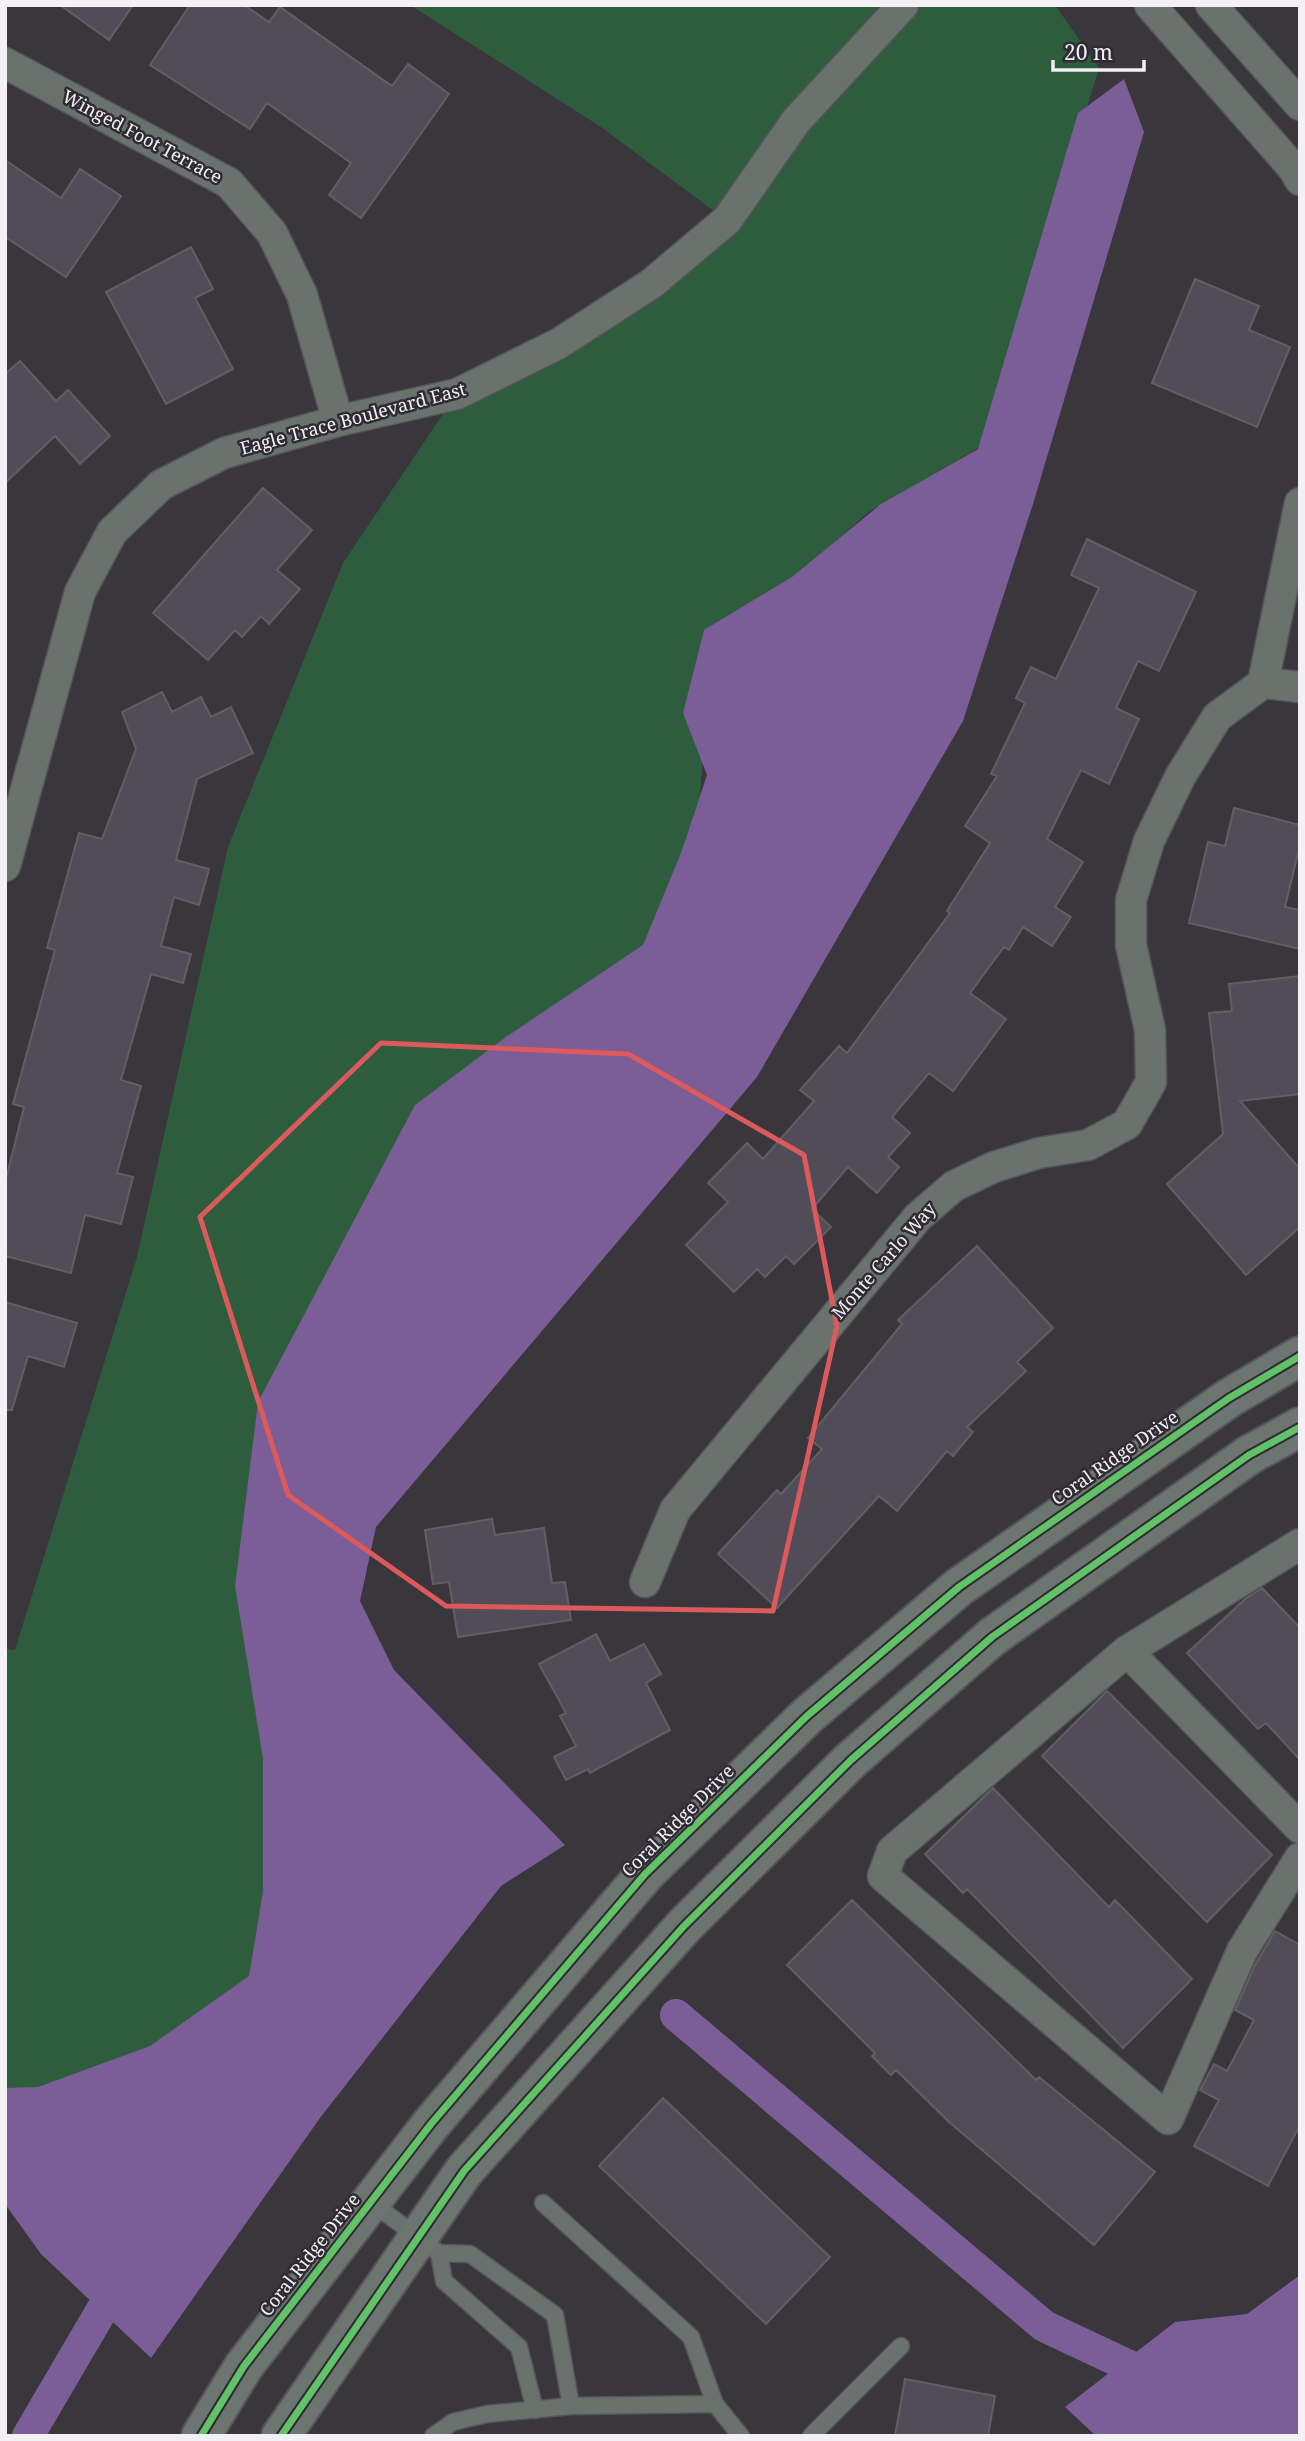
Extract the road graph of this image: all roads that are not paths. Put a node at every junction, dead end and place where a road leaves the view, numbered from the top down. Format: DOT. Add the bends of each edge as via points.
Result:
graph roads {
  1 [pos="903,5"];
  2 [pos="1150,5"];
  3 [pos="1211,5"];
  4 [pos="5,63"];
  5 [pos="1300,105"];
  6 [pos="1300,180"];
  7 [pos="338,421"];
  8 [pos="1300,503"];
  9 [pos="1263,683"];
  10 [pos="1300,687"];
  11 [pos="5,866"];
  12 [pos="1300,1356"];
  13 [pos="1300,1427"];
  14 [pos="1300,1544"];
  15 [pos="645,1582"];
  16 [pos="1127,1651"];
  17 [pos="1300,1828"];
  18 [pos="1300,1858"];
  19 [pos="371,2202"];
  20 [pos="543,2203"];
  21 [pos="429,2245"];
  22 [pos="901,2346"];
  23 [pos="715,2404"];
  24 [pos="571,2406"];
  25 [pos="535,2410"];
  26 [pos="201,2436"];
  27 [pos="281,2436"];
  28 [pos="433,2436"];
  29 [pos="741,2436"];
  30 [pos="811,2436"];
  1 -- 7 [label="street, Eagle Trace Boulevard East" via="796,121 727,220 651,284 558,344 457,394"];
  2 -- 6 [label="street"];
  3 -- 5 [label="street"];
  4 -- 7 [label="street, Winged Foot Terrace" via="229,183 272,233 302,295"];
  7 -- 11 [label="street, Eagle Trace Boulevard East" via="214,458 161,485 112,532 80,592"];
  8 -- 9 [label="street"];
  9 -- 10 [label="street"];
  9 -- 15 [label="street, Monte Carlo Way" via="1217,717 1180,777 1149,841 1131,900 1131,945 1150,1030 1152,1082 1127,1124 1088,1145 994,1167 954,1186 918,1217 675,1510"];
  12 -- 19 [label="main road, Coral Ridge Drive" via="1229,1398 959,1587 807,1716 645,1874 431,2124"];
  13 -- 21 [label="main road" via="1250,1455 992,1637 851,1760 684,1926 464,2171"];
  14 -- 16 [label="street"];
  16 -- 17 [label="street"];
  16 -- 18 [label="street" via="892,1851 883,1876 1168,2119 1242,1951"];
  19 -- 21 [label="lane"];
  19 -- 26 [label="main road, Coral Ridge Drive" via="244,2366"];
  20 -- 23 [label="lane" via="691,2337"];
  21 -- 24 [label="lane" via="470,2254 555,2315"];
  21 -- 25 [label="lane" via="444,2281 519,2347"];
  21 -- 27 [label="main road"];
  22 -- 30 [label="lane"];
  23 -- 24 [label="lane"];
  23 -- 29 [label="lane"];
  24 -- 25 [label="lane"];
  25 -- 28 [label="lane" via="453,2422"];
}
